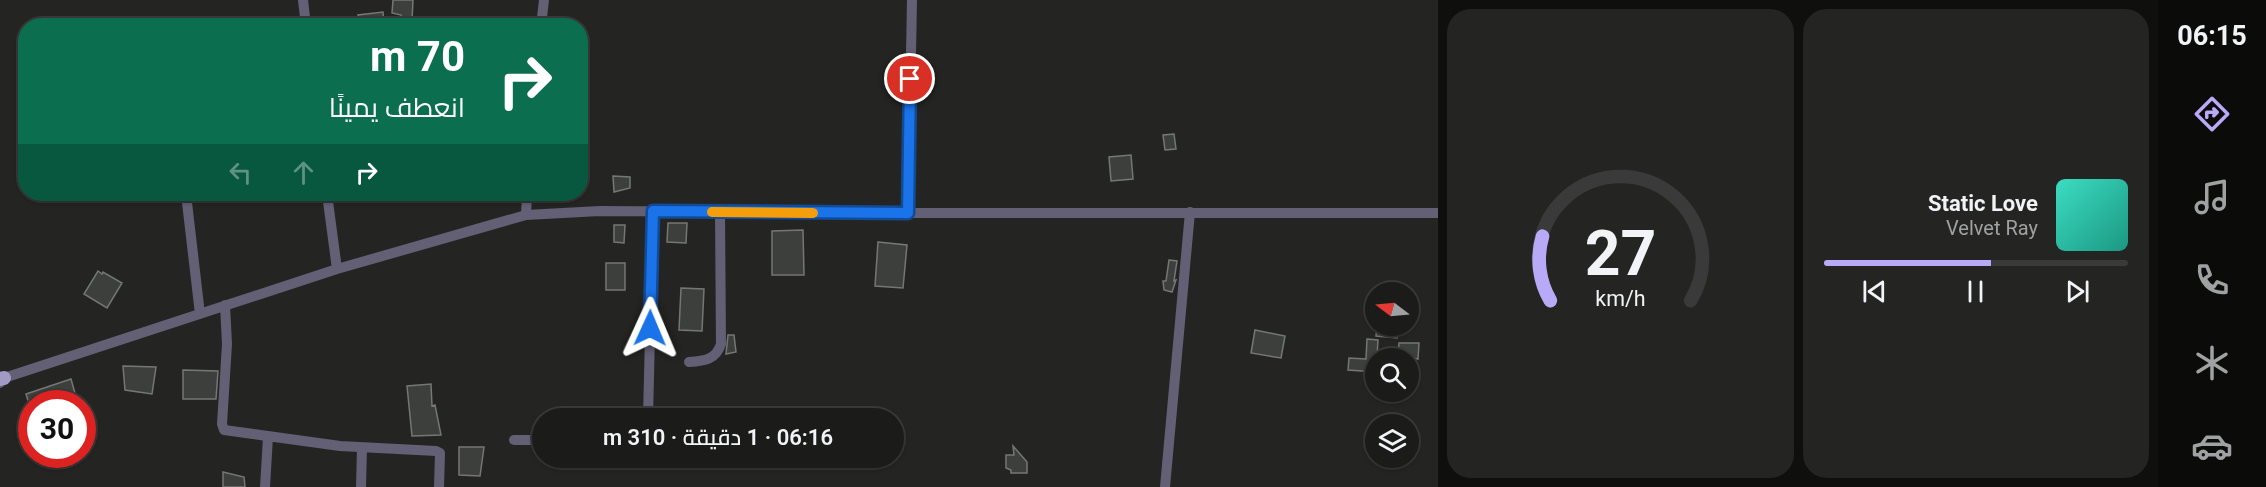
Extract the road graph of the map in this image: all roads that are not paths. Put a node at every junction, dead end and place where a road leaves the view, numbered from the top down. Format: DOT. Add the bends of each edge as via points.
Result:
graph roads {
  1 [pos="303,0"];
  2 [pos="544,0"];
  3 [pos="912,0"];
  4 [pos="305,18"];
  5 [pos="542,18"];
  6 [pos="187,201"];
  7 [pos="328,201"];
  8 [pos="527,201"];
  9 [pos="653,211"];
  10 [pos="720,212"];
  11 [pos="1190,212"];
  12 [pos="908,213"];
  13 [pos="1438,213"];
  14 [pos="526,215"];
  15 [pos="337,269"];
  16 [pos="225,305"];
  17 [pos="200,314"];
  18 [pos="689,362"];
  19 [pos="1,380"];
  20 [pos="648,408"];
  21 [pos="268,437"];
  22 [pos="514,440"];
  23 [pos="532,440"];
  24 [pos="362,448"];
  25 [pos="265,487"];
  26 [pos="362,487"];
  27 [pos="440,487"];
  28 [pos="1165,487"];
  1 -- 4 [label="street"];
  2 -- 5 [label="street"];
  3 -- 12 [label="street"];
  6 -- 17 [label="street"];
  7 -- 15 [label="street"];
  8 -- 14 [label="street"];
  9 -- 10 [label="street"];
  9 -- 14 [label="street"];
  9 -- 20 [label="street"];
  10 -- 12 [label="street"];
  10 -- 18 [label="street" via="721,344 712,358"];
  11 -- 12 [label="street"];
  11 -- 13 [label="street"];
  11 -- 28 [label="street"];
  14 -- 15 [label="street"];
  15 -- 16 [label="street"];
  16 -- 17 [label="street"];
  16 -- 21 [label="street" via="223,427"];
  17 -- 19 [label="street"];
  21 -- 24 [label="street"];
  21 -- 25 [label="street"];
  22 -- 23 [label="street"];
  24 -- 26 [label="street"];
  24 -- 27 [label="street" via="436,451 441,461"];
}
